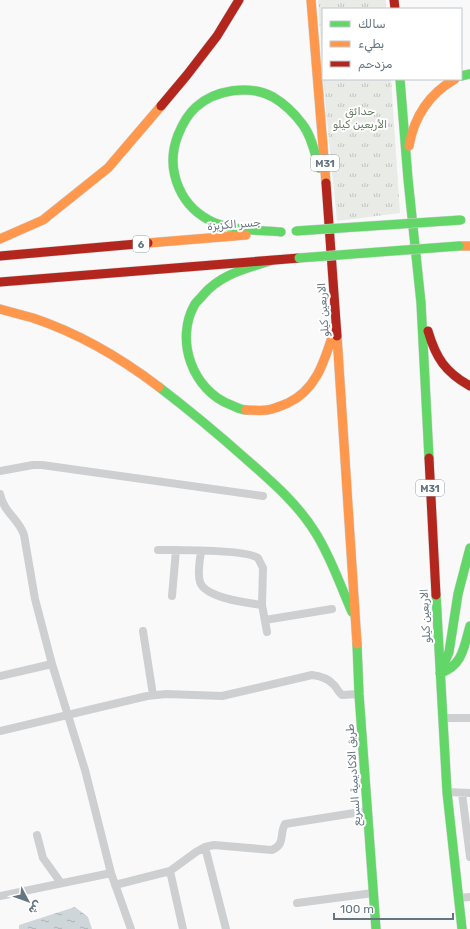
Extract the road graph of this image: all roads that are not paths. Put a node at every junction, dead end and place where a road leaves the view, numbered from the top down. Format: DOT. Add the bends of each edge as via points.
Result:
graph roads {
  1 [pos="239,0"];
  2 [pos="311,0"];
  3 [pos="400,80"];
  4 [pos="453,80"];
  5 [pos="408,179"];
  6 [pos="327,191"];
  7 [pos="467,219"];
  8 [pos="281,232"];
  9 [pos="0,239"];
  10 [pos="470,246"];
  11 [pos="0,256"];
  12 [pos="270,260"];
  13 [pos="0,282"];
  14 [pos="421,303"];
  15 [pos="0,309"];
  16 [pos="336,325"];
  17 [pos="470,386"];
  18 [pos="0,471"];
  19 [pos="0,494"];
  20 [pos="263,496"];
  21 [pos="470,548"];
  22 [pos="158,550"];
  23 [pos="176,550"];
  24 [pos="201,551"];
  25 [pos="172,596"];
  26 [pos="262,605"];
  27 [pos="332,609"];
  28 [pos="356,618"];
  29 [pos="265,620"];
  30 [pos="470,626"];
  31 [pos="143,631"];
  32 [pos="267,632"];
  33 [pos="466,652"];
  34 [pos="52,664"];
  35 [pos="440,673"];
  36 [pos="0,676"];
  37 [pos="359,694"];
  38 [pos="153,695"];
  39 [pos="68,715"];
  40 [pos="443,718"];
  41 [pos="470,718"];
  42 [pos="0,731"];
  43 [pos="448,792"];
  44 [pos="466,793"];
  45 [pos="368,811"];
  46 [pos="37,836"];
  47 [pos="205,847"];
  48 [pos="470,857"];
  49 [pos="170,871"];
  50 [pos="111,873"];
  51 [pos="61,883"];
  52 [pos="115,884"];
  53 [pos="373,893"];
  54 [pos="0,896"];
  55 [pos="470,897"];
  56 [pos="460,898"];
  57 [pos="297,903"];
  58 [pos="131,929"];
  59 [pos="183,929"];
  60 [pos="226,929"];
  61 [pos="376,929"];
  62 [pos="462,929"];
  1 -- 9 [label="main road" via="217,36 187,75 108,168 42,220"];
  2 -- 6 [label="main road, الاربعين كيلو / M31"];
  3 -- 5 [label="main road, الاربعين كيلو / M31"];
  4 -- 5 [label="main road" via="432,95 415,124 409,142"];
  5 -- 14 [label="main road, الاربعين كيلو / M31"];
  6 -- 8 [label="main road" via="304,126 279,100 257,91 229,90 209,97 199,104 181,125 172,153 174,178 184,198 205,219 218,224"];
  6 -- 16 [label="main road, الاربعين كيلو / M31"];
  7 -- 8 [label="main road, جسر الكزيزة / 6, bridge"];
  8 -- 11 [label="main road, جسر الكزيزة / 6"];
  10 -- 12 [label="main road, bridge"];
  12 -- 13 [label="main road"];
  12 -- 16 [label="main road" via="212,285 190,313 185,346 196,376 208,392 228,405 249,411 262,411 286,404 311,386 326,357"];
  14 -- 17 [label="main road" via="437,358 451,375"];
  14 -- 35 [label="main road, الاربعين كيلو / M31"];
  15 -- 28 [label="main road" via="49,324 99,347 145,375 203,421 279,488 300,510 323,544"];
  16 -- 28 [label="main road, الاربعين كيلو / M31"];
  18 -- 20 [label="street" via="42,465"];
  19 -- 34 [label="street" via="6,510 20,526 24,535 35,599"];
  21 -- 35 [label="main road" via="458,594 449,652"];
  22 -- 23 [label="street"];
  23 -- 24 [label="street"];
  23 -- 25 [label="street"];
  24 -- 26 [label="street" via="202,586 219,596"];
  24 -- 26 [label="street" via="249,554 258,558 263,568"];
  26 -- 29 [label="street"];
  27 -- 29 [label="street"];
  28 -- 37 [label="main road, طريق الاكاديمية السريع"];
  29 -- 32 [label="street"];
  30 -- 33 [label="main road"];
  31 -- 38 [label="street"];
  33 -- 35 [label="main road" via="452,668"];
  34 -- 36 [label="street"];
  34 -- 39 [label="street"];
  35 -- 40 [label="main road"];
  37 -- 38 [label="street" via="342,695 327,679 312,675 222,696"];
  37 -- 45 [label="main road, طريق الاكاديمية السريع"];
  38 -- 39 [label="street"];
  39 -- 42 [label="street"];
  39 -- 50 [label="street"];
  40 -- 41 [label="street"];
  40 -- 43 [label="main road"];
  43 -- 44 [label="street"];
  43 -- 56 [label="main road"];
  44 -- 48 [label="street"];
  45 -- 47 [label="street" via="285,824 281,844 272,850 224,845"];
  45 -- 53 [label="main road, طريق الاكاديمية السريع"];
  46 -- 51 [label="street" via="43,858"];
  47 -- 49 [label="street"];
  47 -- 60 [label="street"];
  49 -- 52 [label="street"];
  49 -- 59 [label="street"];
  50 -- 51 [label="street"];
  50 -- 52 [label="street"];
  51 -- 54 [label="street"];
  52 -- 58 [label="street"];
  53 -- 57 [label="street"];
  53 -- 61 [label="main road, طريق الاكاديمية السريع"];
  55 -- 56 [label="street"];
  56 -- 62 [label="main road"];
}
